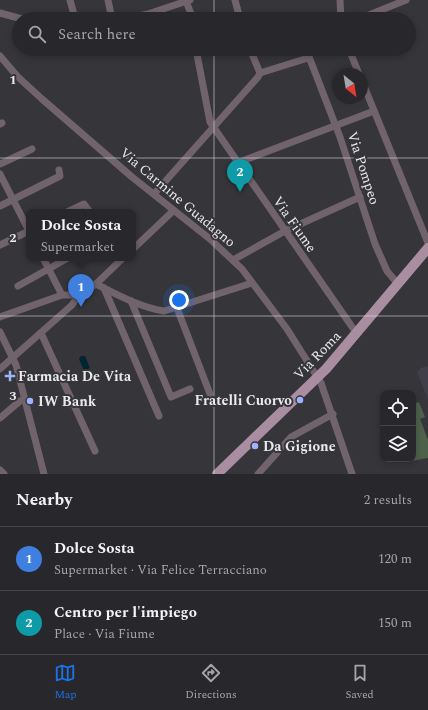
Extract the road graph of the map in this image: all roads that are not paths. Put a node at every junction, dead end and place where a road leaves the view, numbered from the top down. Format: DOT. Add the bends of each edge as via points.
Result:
graph roads {
  1 [pos="70,0"];
  2 [pos="108,0"];
  3 [pos="235,0"];
  4 [pos="340,0"];
  5 [pos="406,0"];
  6 [pos="188,1"];
  7 [pos="73,12"];
  8 [pos="111,12"];
  9 [pos="161,12"];
  10 [pos="191,12"];
  11 [pos="238,12"];
  12 [pos="341,12"];
  13 [pos="376,12"];
  14 [pos="0,13"];
  15 [pos="12,16"];
  16 [pos="0,56"];
  17 [pos="197,56"];
  18 [pos="253,56"];
  19 [pos="352,56"];
  20 [pos="308,58"];
  21 [pos="357,68"];
  22 [pos="260,73"];
  23 [pos="368,96"];
  24 [pos="374,111"];
  25 [pos="336,125"];
  26 [pos="214,128"];
  27 [pos="32,149"];
  28 [pos="237,163"];
  29 [pos="0,164"];
  30 [pos="59,170"];
  31 [pos="0,174"];
  32 [pos="154,194"];
  33 [pos="360,197"];
  34 [pos="13,199"];
  35 [pos="0,206"];
  36 [pos="73,209"];
  37 [pos="88,209"];
  38 [pos="173,211"];
  39 [pos="26,225"];
  40 [pos="285,231"];
  41 [pos="26,232"];
  42 [pos="428,242"];
  43 [pos="0,245"];
  44 [pos="136,246"];
  45 [pos="428,248"];
  46 [pos="233,260"];
  47 [pos="45,261"];
  48 [pos="63,261"];
  49 [pos="120,261"];
  50 [pos="49,269"];
  51 [pos="252,282"];
  52 [pos="96,284"];
  53 [pos="398,284"];
  54 [pos="18,286"];
  55 [pos="104,288"];
  56 [pos="62,295"];
  57 [pos="79,295"];
  58 [pos="131,301"];
  59 [pos="177,308"];
  60 [pos="0,317"];
  61 [pos="0,332"];
  62 [pos="41,333"];
  63 [pos="357,334"];
  64 [pos="13,358"];
  65 [pos="0,369"];
  66 [pos="318,378"];
  67 [pos="190,389"];
  68 [pos="210,394"];
  69 [pos="25,400"];
  70 [pos="333,414"];
  71 [pos="159,416"];
  72 [pos="0,418"];
  73 [pos="95,451"];
  74 [pos="0,470"];
  75 [pos="260,473"];
  76 [pos="4,474"];
  77 [pos="44,474"];
  78 [pos="218,474"];
  79 [pos="352,474"];
  1 -- 7 [label="street"];
  2 -- 8 [label="street"];
  3 -- 11 [label="street"];
  4 -- 12 [label="street"];
  5 -- 13 [label="street"];
  6 -- 9 [label="street"];
  6 -- 10 [label="street"];
  14 -- 15 [label="street"];
  16 -- 32 [label="street, Via Carmine Guadagno" via="18,77"];
  17 -- 26 [label="street, Via Fiume" via="210,122"];
  18 -- 22 [label="street"];
  19 -- 21 [label="street"];
  20 -- 22 [label="street"];
  20 -- 25 [label="street, Via Pompeo"];
  22 -- 26 [label="street"];
  23 -- 24 [label="street"];
  24 -- 25 [label="street"];
  24 -- 42 [label="street"];
  25 -- 28 [label="street"];
  25 -- 33 [label="street, Via Pompeo"];
  26 -- 28 [label="street, Via Fiume"];
  26 -- 32 [label="street"];
  27 -- 29 [label="street"];
  28 -- 40 [label="street, Via Fiume"];
  30 -- 34 [label="street" via="60,176"];
  31 -- 34 [label="street"];
  32 -- 38 [label="street, Via Carmine Guadagno"];
  33 -- 40 [label="street"];
  33 -- 53 [label="street, Via Pompeo" via="375,244 387,271"];
  34 -- 35 [label="street"];
  34 -- 39 [label="street"];
  36 -- 37 [label="street" via="84,204"];
  38 -- 44 [label="street"];
  38 -- 46 [label="street, Via Carmine Guadagno"];
  40 -- 46 [label="street"];
  40 -- 63 [label="street, Via Fiume"];
  41 -- 43 [label="street"];
  45 -- 53 [label="main road, Via Roma"];
  46 -- 51 [label="street, Via Carmine Guadagno"];
  47 -- 50 [label="street"];
  48 -- 50 [label="street"];
  49 -- 52 [label="street"];
  50 -- 54 [label="street"];
  50 -- 56 [label="street"];
  51 -- 59 [label="street"];
  51 -- 66 [label="street, Via Carmine Guadagno"];
  52 -- 55 [label="street"];
  52 -- 57 [label="street"];
  53 -- 63 [label="main road, Via Roma"];
  55 -- 58 [label="street"];
  55 -- 71 [label="street"];
  56 -- 57 [label="street"];
  56 -- 60 [label="street"];
  57 -- 62 [label="street" via="72,305"];
  58 -- 59 [label="street" via="164,311"];
  58 -- 67 [label="street" via="171,397"];
  59 -- 68 [label="street"];
  61 -- 64 [label="street"];
  62 -- 64 [label="street"];
  62 -- 73 [label="street"];
  63 -- 66 [label="main road, Via Roma"];
  64 -- 65 [label="street"];
  64 -- 69 [label="street"];
  66 -- 70 [label="street, Via Carmine Guadagno"];
  66 -- 78 [label="main road, Via Roma"];
  69 -- 72 [label="street" via="20,401"];
  69 -- 77 [label="street"];
  70 -- 75 [label="street" via="291,437"];
  70 -- 79 [label="street, Via Carmine Guadagno"];
  74 -- 76 [label="street"];
}
